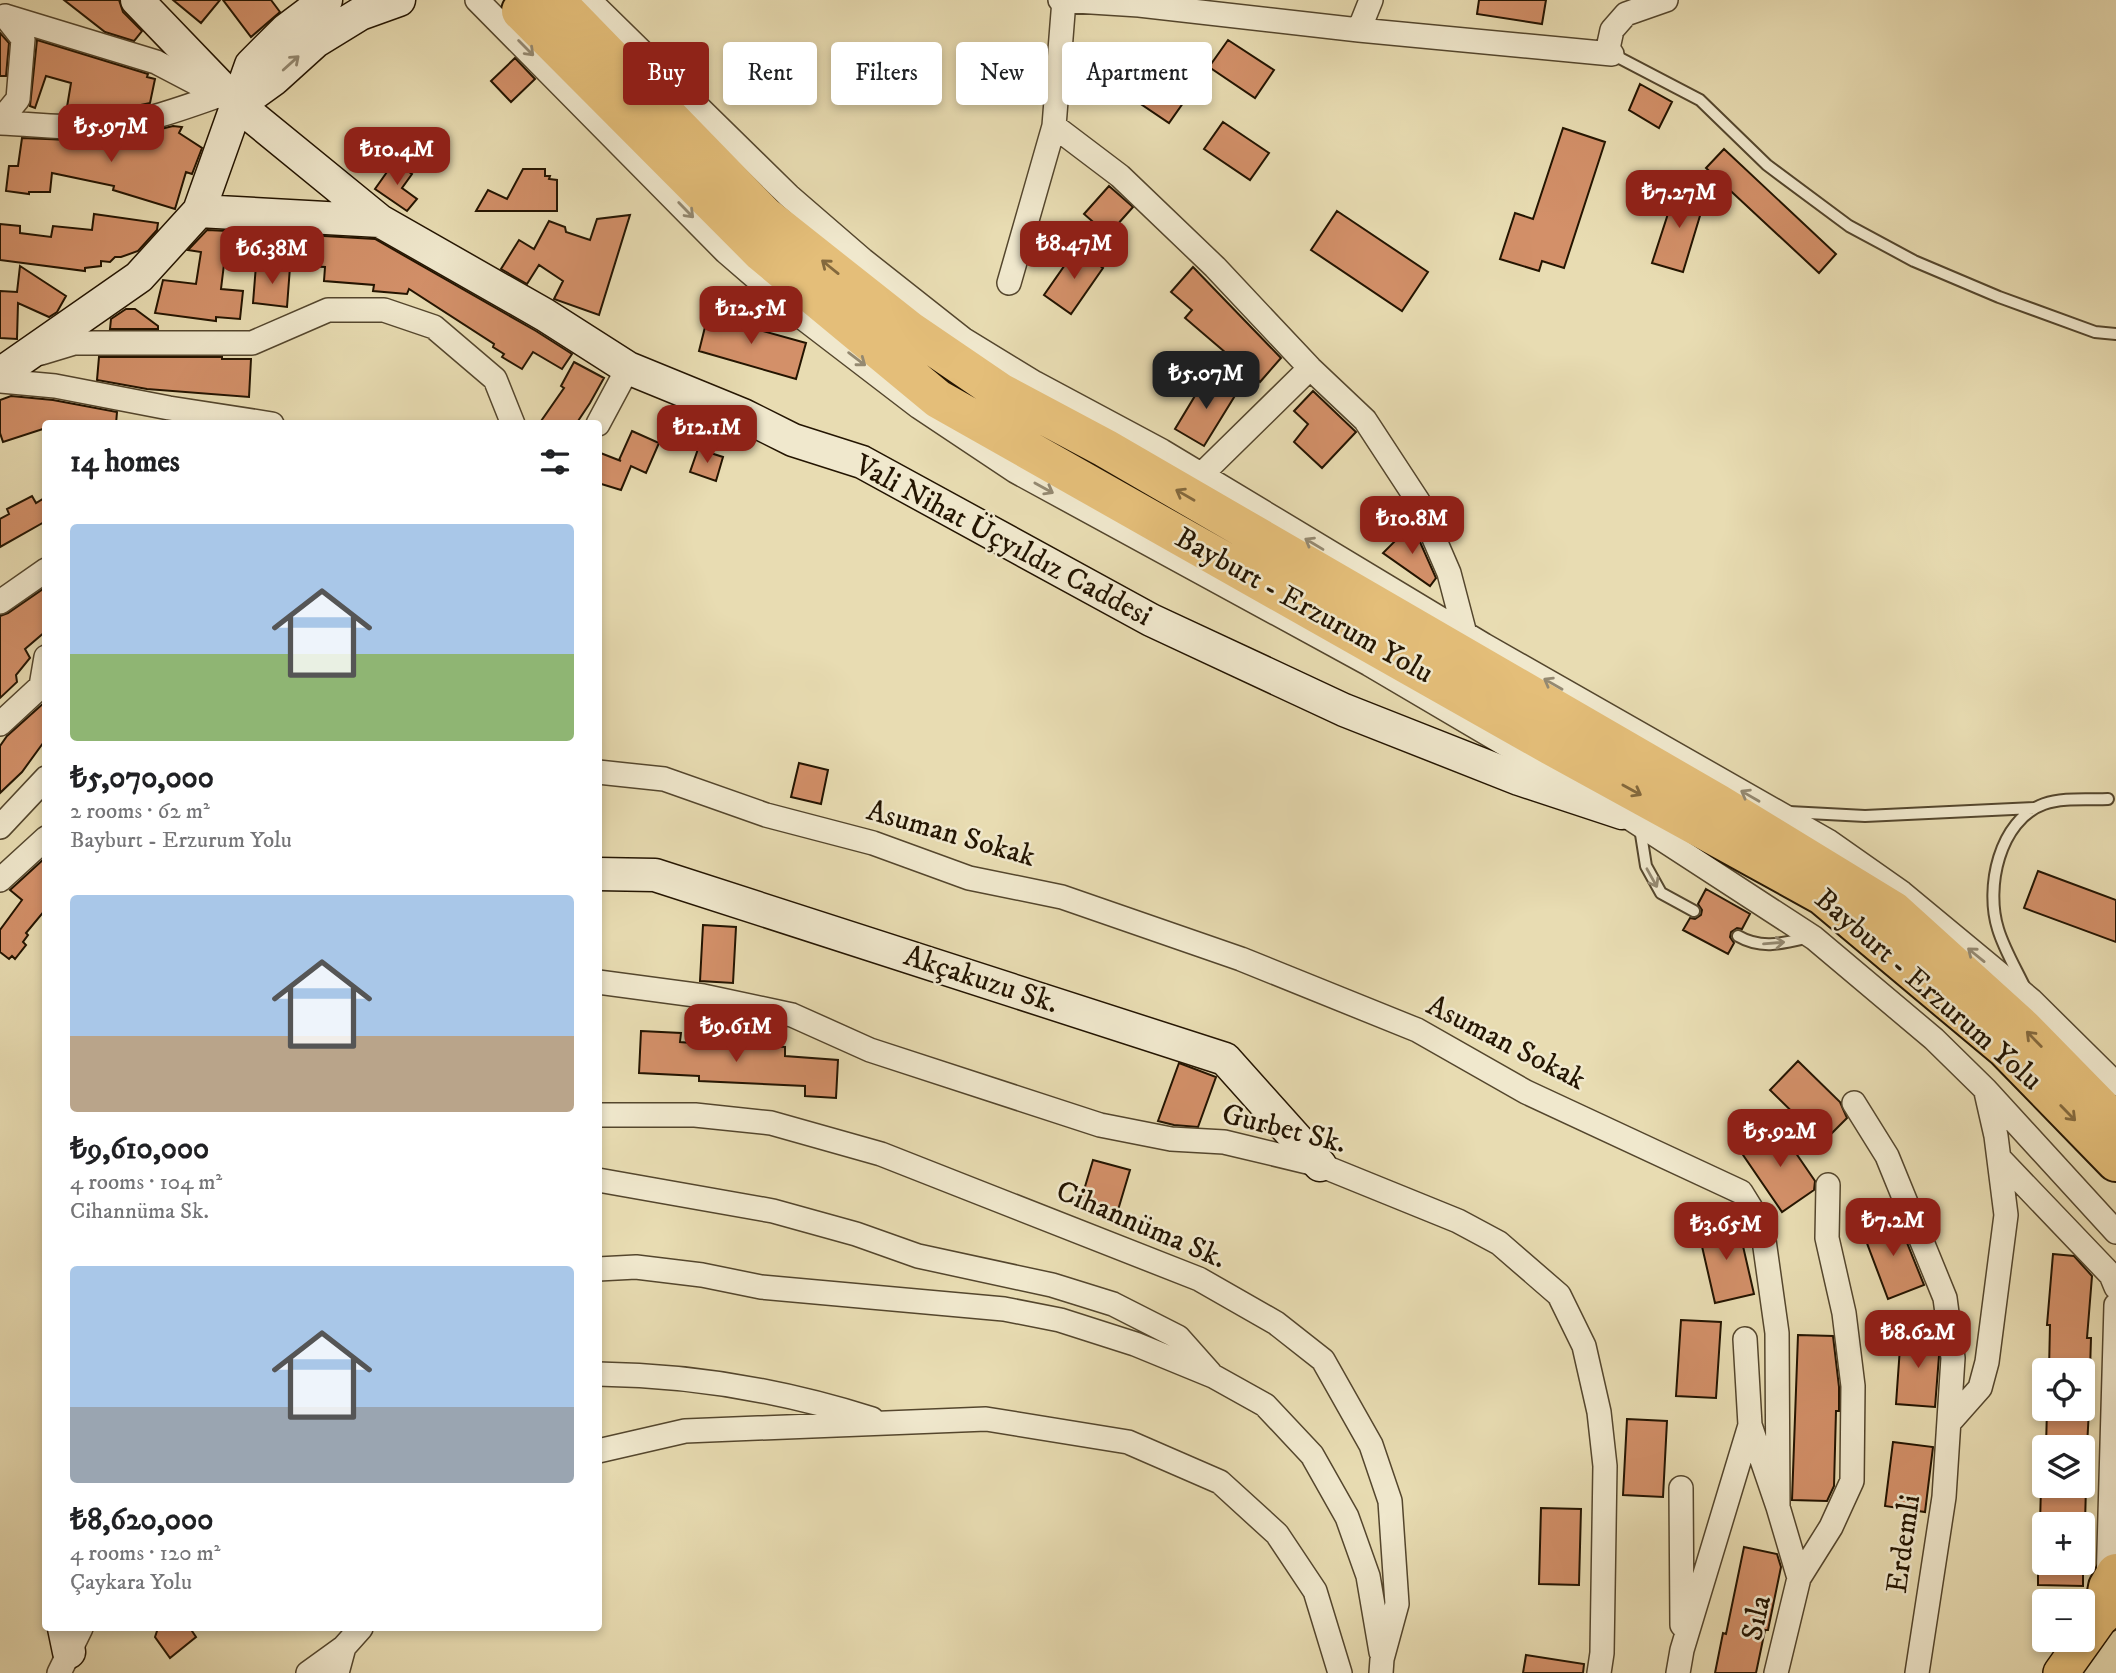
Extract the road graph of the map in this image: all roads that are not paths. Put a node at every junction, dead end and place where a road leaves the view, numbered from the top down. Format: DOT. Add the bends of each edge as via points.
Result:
graph roads {
  1 [pos="137,0"];
  2 [pos="326,0"];
  3 [pos="399,0"];
  4 [pos="477,0"];
  5 [pos="589,0"];
  6 [pos="1062,0"];
  7 [pos="1371,0"];
  8 [pos="1666,0"];
  9 [pos="1140,3"];
  10 [pos="538,6"];
  11 [pos="7,11"];
  12 [pos="1359,30"];
  13 [pos="1610,53"];
  14 [pos="229,100"];
  15 [pos="0,122"];
  16 [pos="1054,126"];
  17 [pos="199,211"];
  18 [pos="380,221"];
  19 [pos="1009,283"];
  20 [pos="2116,334"];
  21 [pos="628,368"];
  22 [pos="1310,368"];
  23 [pos="4,369"];
  24 [pos="246,420"];
  25 [pos="511,420"];
  26 [pos="600,420"];
  27 [pos="1201,475"];
  28 [pos="42,573"];
  29 [pos="0,602"];
  30 [pos="1465,634"];
  31 [pos="42,679"];
  32 [pos="0,724"];
  33 [pos="602,772"];
  34 [pos="42,782"];
  35 [pos="2108,799"];
  36 [pos="2034,808"];
  37 [pos="1776,811"];
  38 [pos="1631,819"];
  39 [pos="0,827"];
  40 [pos="42,842"];
  41 [pos="602,874"];
  42 [pos="0,880"];
  43 [pos="1694,911"];
  44 [pos="1738,936"];
  45 [pos="1812,936"];
  46 [pos="602,983"];
  47 [pos="2031,1000"];
  48 [pos="2116,1084"];
  49 [pos="1986,1090"];
  50 [pos="1854,1103"];
  51 [pos="602,1115"];
  52 [pos="2116,1123"];
  53 [pos="2000,1159"];
  54 [pos="2116,1162"];
  55 [pos="1320,1166"];
  56 [pos="602,1181"];
  57 [pos="1828,1185"];
  58 [pos="2116,1232"];
  59 [pos="602,1269"];
  60 [pos="2116,1287"];
  61 [pos="2116,1305"];
  62 [pos="1745,1339"];
  63 [pos="602,1374"];
  64 [pos="1213,1376"];
  65 [pos="1949,1423"];
  66 [pos="889,1424"];
  67 [pos="1750,1425"];
  68 [pos="602,1450"];
  69 [pos="1681,1488"];
  70 [pos="1779,1507"];
  71 [pos="1799,1578"];
  72 [pos="2111,1595"];
  73 [pos="358,1631"];
  74 [pos="344,1647"];
  75 [pos="1682,1650"];
  76 [pos="1382,1666"];
  77 [pos="308,1673"];
  78 [pos="337,1673"];
  79 [pos="1340,1673"];
  80 [pos="1599,1673"];
  81 [pos="1678,1673"];
  82 [pos="1776,1673"];
  83 [pos="1917,1673"];
  84 [pos="2061,1673"];
  1 -- 14 [label="main road, Vali Nihat Üçyıldız Caddesi"];
  2 -- 14 [label="main road" via="286,30 251,65"];
  14 -- 3 [label="main road, one-way" via="274,79 316,41 360,14"];
  4 -- 38 [label="street, one-way" via="726,252 919,407 1015,471 1369,664"];
  5 -- 27 [label="street" via="789,196 915,302 999,362"];
  6 -- 9 [label="street"];
  6 -- 16 [label="street"];
  7 -- 12 [label="street"];
  8 -- 13 [label="street" via="1626,13 1612,30"];
  9 -- 12 [label="street"];
  52 -- 10 [label="highway, Bayburt - Erzurum Yolu, one-way" via="2023,1028 1894,911 1695,790 1000,392 909,330 765,216"];
  10 -- 54 [label="highway, Bayburt - Erzurum Yolu, one-way" via="762,253 939,400 1822,895 2006,1049"];
  11 -- 14 [label="street" via="156,62"];
  11 -- 15 [label="street" via="23,38 18,99"];
  12 -- 13 [label="street"];
  13 -- 20 [label="lane" via="1700,100 1767,165 1849,226 1914,261 1999,297 2095,332"];
  14 -- 15 [label="street" via="125,124 92,127"];
  14 -- 17 [label="main road"];
  14 -- 18 [label="main road, Vali Nihat Üçyıldız Caddesi"];
  16 -- 19 [label="street"];
  16 -- 22 [label="street" via="1121,176"];
  17 -- 18 [label="main road"];
  17 -- 23 [label="main road" via="139,277"];
  18 -- 21 [label="main road, Vali Nihat Üçyıldız Caddesi"];
  21 -- 26 [label="street"];
  21 -- 38 [label="main road, Vali Nihat Üçyıldız Caddesi" via="793,440 862,462 1151,620 1344,710"];
  22 -- 27 [label="street"];
  22 -- 30 [label="street" via="1365,420 1418,501 1449,573"];
  23 -- 24 [label="street" via="55,386"];
  23 -- 25 [label="street" via="74,344 253,343 328,310 384,310 434,327 495,379"];
  30 -- 27 [label="street, one-way"];
  28 -- 29 [label="street"];
  37 -- 30 [label="street, one-way"];
  31 -- 32 [label="street" via="41,686"];
  33 -- 70 [label="street, Asuman Sokak" via="664,779 766,815 873,843 969,878 1062,897 1241,959 1417,1030 1526,1092 1741,1192 1762,1226 1777,1334"];
  34 -- 39 [label="street"];
  35 -- 36 [label="lane" via="2052,802"];
  36 -- 37 [label="lane" via="1865,816"];
  36 -- 47 [label="lane" via="2013,827 1994,882 1998,930"];
  47 -- 37 [label="street, one-way" via="1902,892"];
  38 -- 43 [label="lane, one-way" via="1646,866 1661,893"];
  38 -- 45 [label="street"];
  40 -- 42 [label="street"];
  41 -- 55 [label="main road, Akçakuzu Sk." via="655,875 1225,1059"];
  44 -- 45 [label="lane, one-way" via="1772,946"];
  45 -- 49 [label="street" via="1870,982"];
  46 -- 55 [label="street, Gurbet Sk." via="703,996 792,1015 870,1050 1100,1125 1171,1139 1224,1142"];
  47 -- 48 [label="street"];
  49 -- 53 [label="street"];
  49 -- 58 [label="street"];
  50 -- 65 [label="street, Erdemli" via="1888,1156 1945,1298 1953,1358"];
  51 -- 76 [label="street, Cihannüma Sk." via="695,1115 771,1123 881,1154 1199,1279 1276,1323 1323,1360 1371,1445 1390,1501 1397,1604"];
  53 -- 60 [label="street" via="2111,1275"];
  53 -- 65 [label="street" via="2006,1215 1987,1362 1980,1388"];
  55 -- 80 [label="street, Gurbet Sk." via="1458,1221 1499,1243 1559,1294 1584,1346 1605,1466"];
  56 -- 64 [label="street" via="773,1211 918,1256 1052,1285 1113,1304 1178,1337"];
  57 -- 71 [label="street" via="1827,1238 1844,1313 1853,1386 1852,1481 1831,1527"];
  59 -- 64 [label="street" via="636,1267 761,1287 1004,1309 1060,1320 1135,1344"];
  61 -- 72 [label="street"];
  62 -- 67 [label="street"];
  63 -- 66 [label="street" via="726,1384 828,1405"];
  64 -- 76 [label="street" via="1265,1405 1312,1455 1347,1517 1368,1576"];
  65 -- 83 [label="street, Erdemli" via="1944,1497"];
  66 -- 68 [label="street" via="685,1431"];
  66 -- 79 [label="street" via="986,1419 1128,1442 1220,1482 1277,1534 1315,1591"];
  67 -- 70 [label="street"];
  67 -- 75 [label="street"];
  69 -- 75 [label="street"];
  70 -- 71 [label="street"];
  71 -- 82 [label="street, Sıla"];
  72 -- 84 [label="main road"];
  73 -- 74 [label="street"];
  74 -- 77 [label="street"];
  74 -- 78 [label="street"];
  75 -- 81 [label="street"];
}
